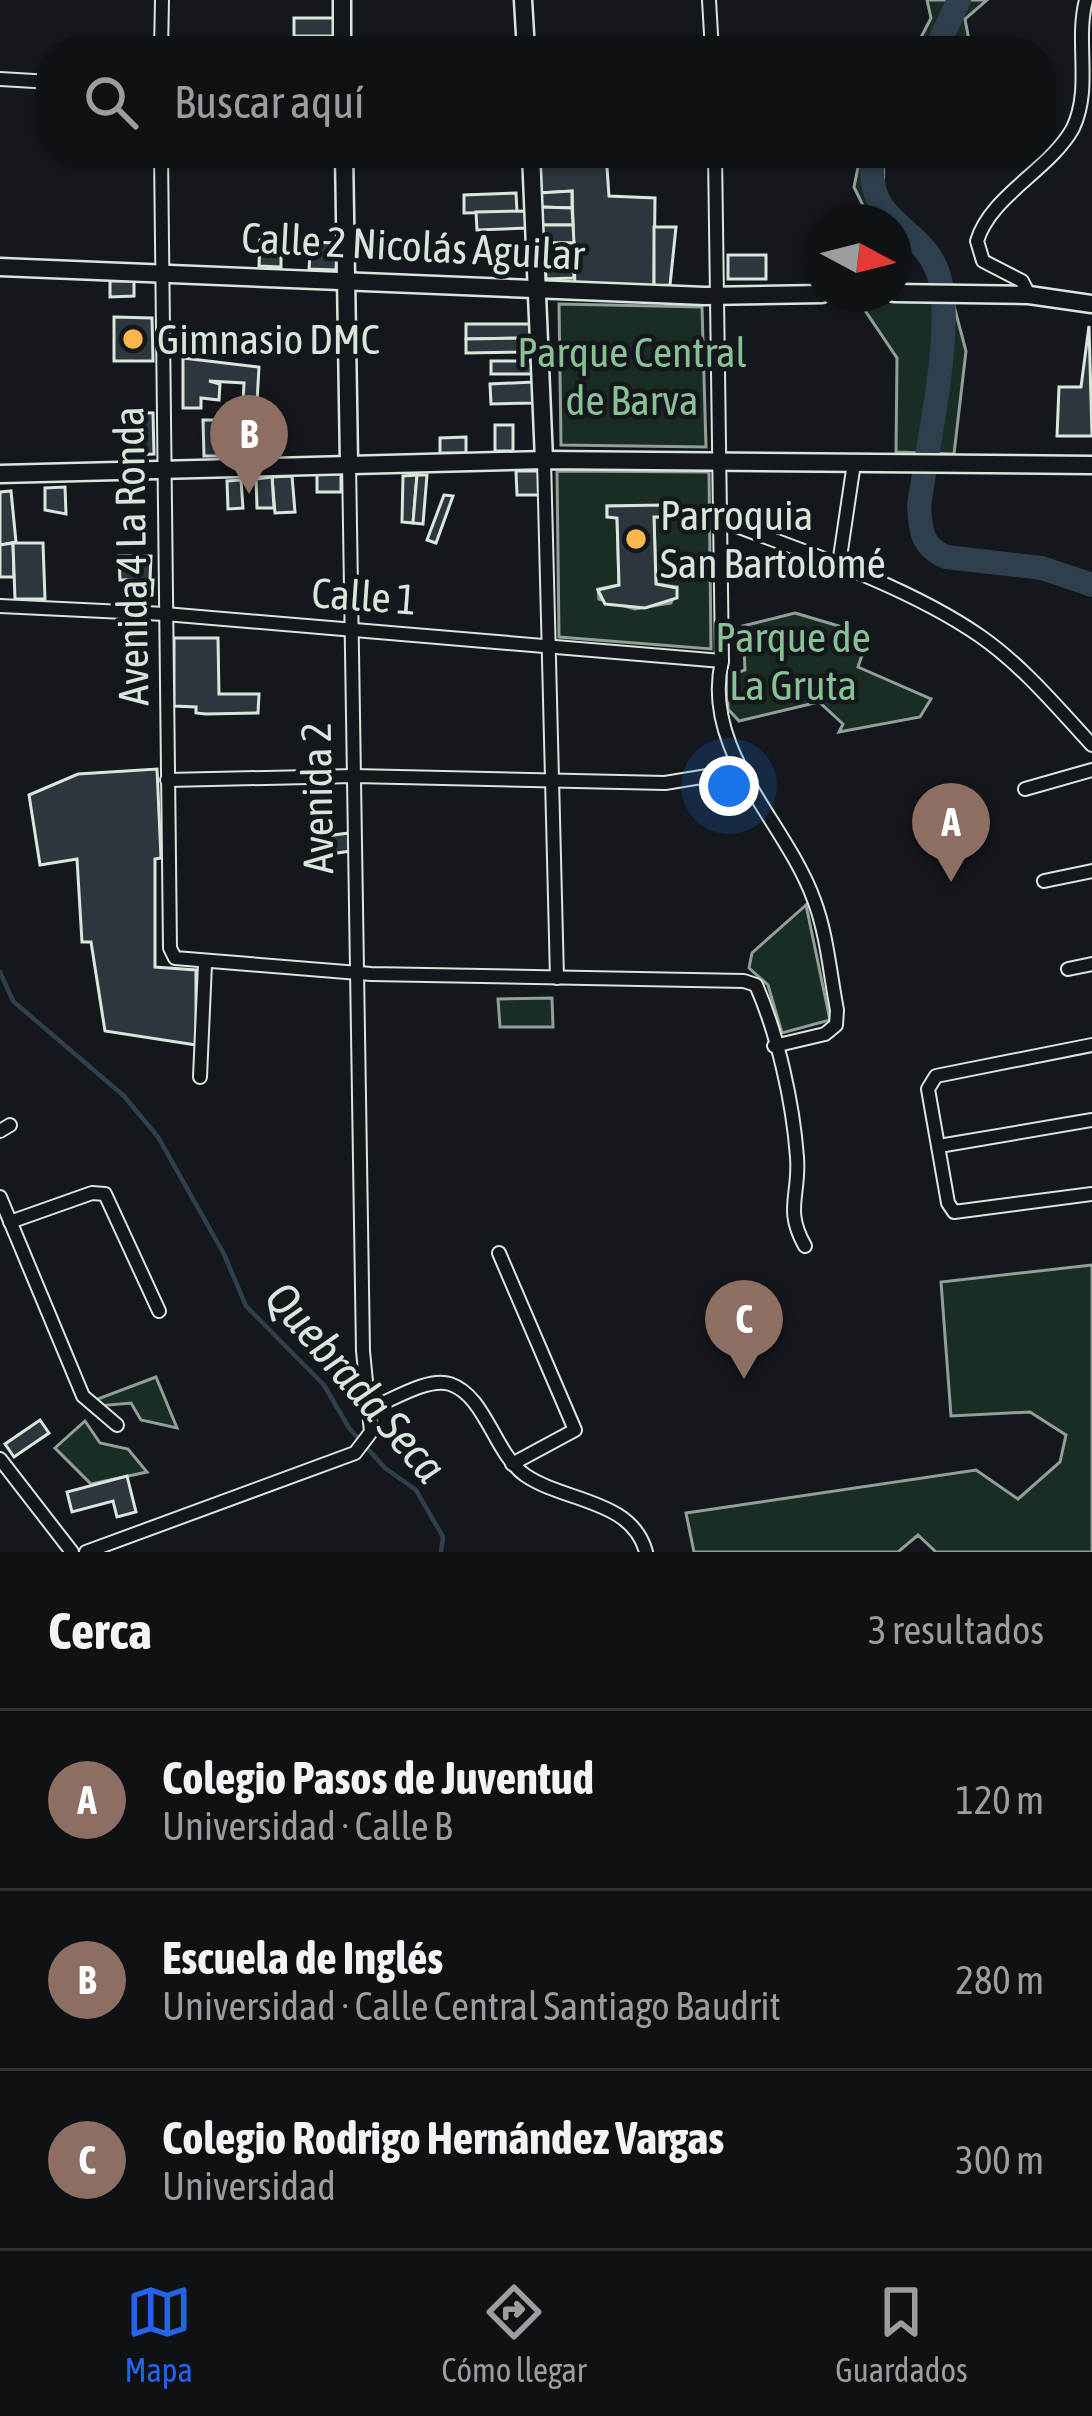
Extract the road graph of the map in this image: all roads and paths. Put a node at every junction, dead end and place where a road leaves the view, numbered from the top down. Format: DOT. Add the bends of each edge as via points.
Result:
graph roads {
  1 [pos="162,0"];
  2 [pos="342,0"];
  3 [pos="523,0"];
  4 [pos="710,0"];
  5 [pos="1086,0"];
  6 [pos="161,36"];
  7 [pos="342,36"];
  8 [pos="525,36"];
  9 [pos="711,36"];
  10 [pos="0,80"];
  11 [pos="36,81"];
  12 [pos="1056,152"];
  13 [pos="161,168"];
  14 [pos="344,168"];
  15 [pos="532,168"];
  16 [pos="715,168"];
  17 [pos="1040,168"];
  18 [pos="0,267"];
  19 [pos="161,270"];
  20 [pos="346,278"];
  21 [pos="538,287"];
  22 [pos="912,293"];
  23 [pos="804,294"];
  24 [pos="1029,295"];
  25 [pos="717,296"];
  26 [pos="1092,304"];
  27 [pos="544,460"];
  28 [pos="349,462"];
  29 [pos="720,462"];
  30 [pos="854,463"];
  31 [pos="1092,465"];
  32 [pos="163,468"];
  33 [pos="0,474"];
  34 [pos="720,520"];
  35 [pos="839,564"];
  36 [pos="0,606"];
  37 [pos="165,614"];
  38 [pos="351,628"];
  39 [pos="550,644"];
  40 [pos="722,661"];
  41 [pos="1092,745"];
  42 [pos="744,770"];
  43 [pos="1092,770"];
  44 [pos="353,776"];
  45 [pos="551,778"];
  46 [pos="167,779"];
  47 [pos="1025,789"];
  48 [pos="1092,871"];
  49 [pos="1044,881"];
  50 [pos="205,964"];
  51 [pos="1092,964"];
  52 [pos="1068,969"];
  53 [pos="357,971"];
  54 [pos="557,977"];
  55 [pos="1092,1045"];
  56 [pos="774,1046"];
  57 [pos="200,1077"];
  58 [pos="1092,1120"];
  59 [pos="940,1146"];
  60 [pos="1092,1194"];
  61 [pos="0,1197"];
  62 [pos="10,1222"];
  63 [pos="805,1246"];
  64 [pos="499,1253"];
  65 [pos="159,1311"];
  66 [pos="372,1408"];
  67 [pos="117,1425"];
  68 [pos="512,1464"];
  69 [pos="1,1465"];
  70 [pos="72,1552"];
  71 [pos="86,1552"];
  72 [pos="646,1552"];
  1 -- 6 [label="street"];
  2 -- 7 [label="main road"];
  3 -- 8 [label="main road"];
  4 -- 9 [label="street"];
  5 -- 12 [label="street" via="1084,94"];
  10 -- 11 [label="street"];
  13 -- 19 [label="street, Avenida 4 La Ronda"];
  14 -- 20 [label="main road, Avenida 2"];
  15 -- 21 [label="main road"];
  16 -- 25 [label="street"];
  17 -- 24 [label="street" via="977,241 983,261 1022,281"];
  18 -- 19 [label="main road, Calle 2 Nicolás Aguilar"];
  19 -- 20 [label="main road, Calle 2 Nicolás Aguilar"];
  19 -- 32 [label="street, Avenida 4 La Ronda"];
  20 -- 21 [label="main road, Calle 2 Nicolás Aguilar"];
  20 -- 28 [label="main road, Avenida 2"];
  21 -- 25 [label="main road, Calle 2 Nicolás Aguilar"];
  21 -- 27 [label="main road"];
  22 -- 24 [label="main road"];
  23 -- 25 [label="main road, Calle 2 Nicolás Aguilar"];
  24 -- 26 [label="main road"];
  25 -- 29 [label="street"];
  27 -- 28 [label="main road"];
  27 -- 29 [label="main road"];
  27 -- 39 [label="street"];
  28 -- 32 [label="main road"];
  28 -- 38 [label="street, Avenida 2"];
  29 -- 30 [label="main road"];
  29 -- 34 [label="street"];
  30 -- 31 [label="main road"];
  30 -- 35 [label="street"];
  32 -- 33 [label="main road"];
  32 -- 37 [label="street, Avenida 4 La Ronda"];
  34 -- 35 [label="street"];
  34 -- 40 [label="street"];
  35 -- 41 [label="street" via="993,648"];
  36 -- 37 [label="street, Calle 1"];
  37 -- 38 [label="street, Calle 1"];
  37 -- 46 [label="street, Avenida 4 La Ronda"];
  38 -- 39 [label="street, Calle 1"];
  38 -- 44 [label="street, Avenida 2"];
  39 -- 40 [label="street, Calle 1"];
  39 -- 45 [label="street"];
  40 -- 42 [label="street" via="717,699"];
  42 -- 45 [label="street" via="665,783"];
  42 -- 56 [label="street" via="814,900 836,1025"];
  43 -- 47 [label="street"];
  44 -- 45 [label="street"];
  44 -- 46 [label="street"];
  44 -- 53 [label="street, Avenida 2"];
  45 -- 54 [label="street"];
  46 -- 50 [label="street, Avenida 4 La Ronda" via="170,948 176,958"];
  48 -- 49 [label="street"];
  50 -- 53 [label="street"];
  50 -- 57 [label="street"];
  51 -- 52 [label="street"];
  53 -- 54 [label="street"];
  53 -- 66 [label="street, Avenida 2" via="363,1351"];
  54 -- 56 [label="street" via="744,981 756,986"];
  55 -- 59 [label="street" via="930,1080"];
  56 -- 63 [label="street" via="798,1160 790,1214"];
  58 -- 59 [label="street"];
  59 -- 60 [label="street" via="954,1212"];
  61 -- 62 [label="street"];
  62 -- 65 [label="street" via="98,1193 110,1199"];
  62 -- 67 [label="street" via="83,1396"];
  64 -- 68 [label="street" via="575,1430"];
  66 -- 68 [label="street" via="438,1382 455,1385"];
  66 -- 71 [label="street, Avenida 2" via="368,1441 351,1455"];
  68 -- 72 [label="street" via="624,1518"];
  69 -- 70 [label="street"];
}
